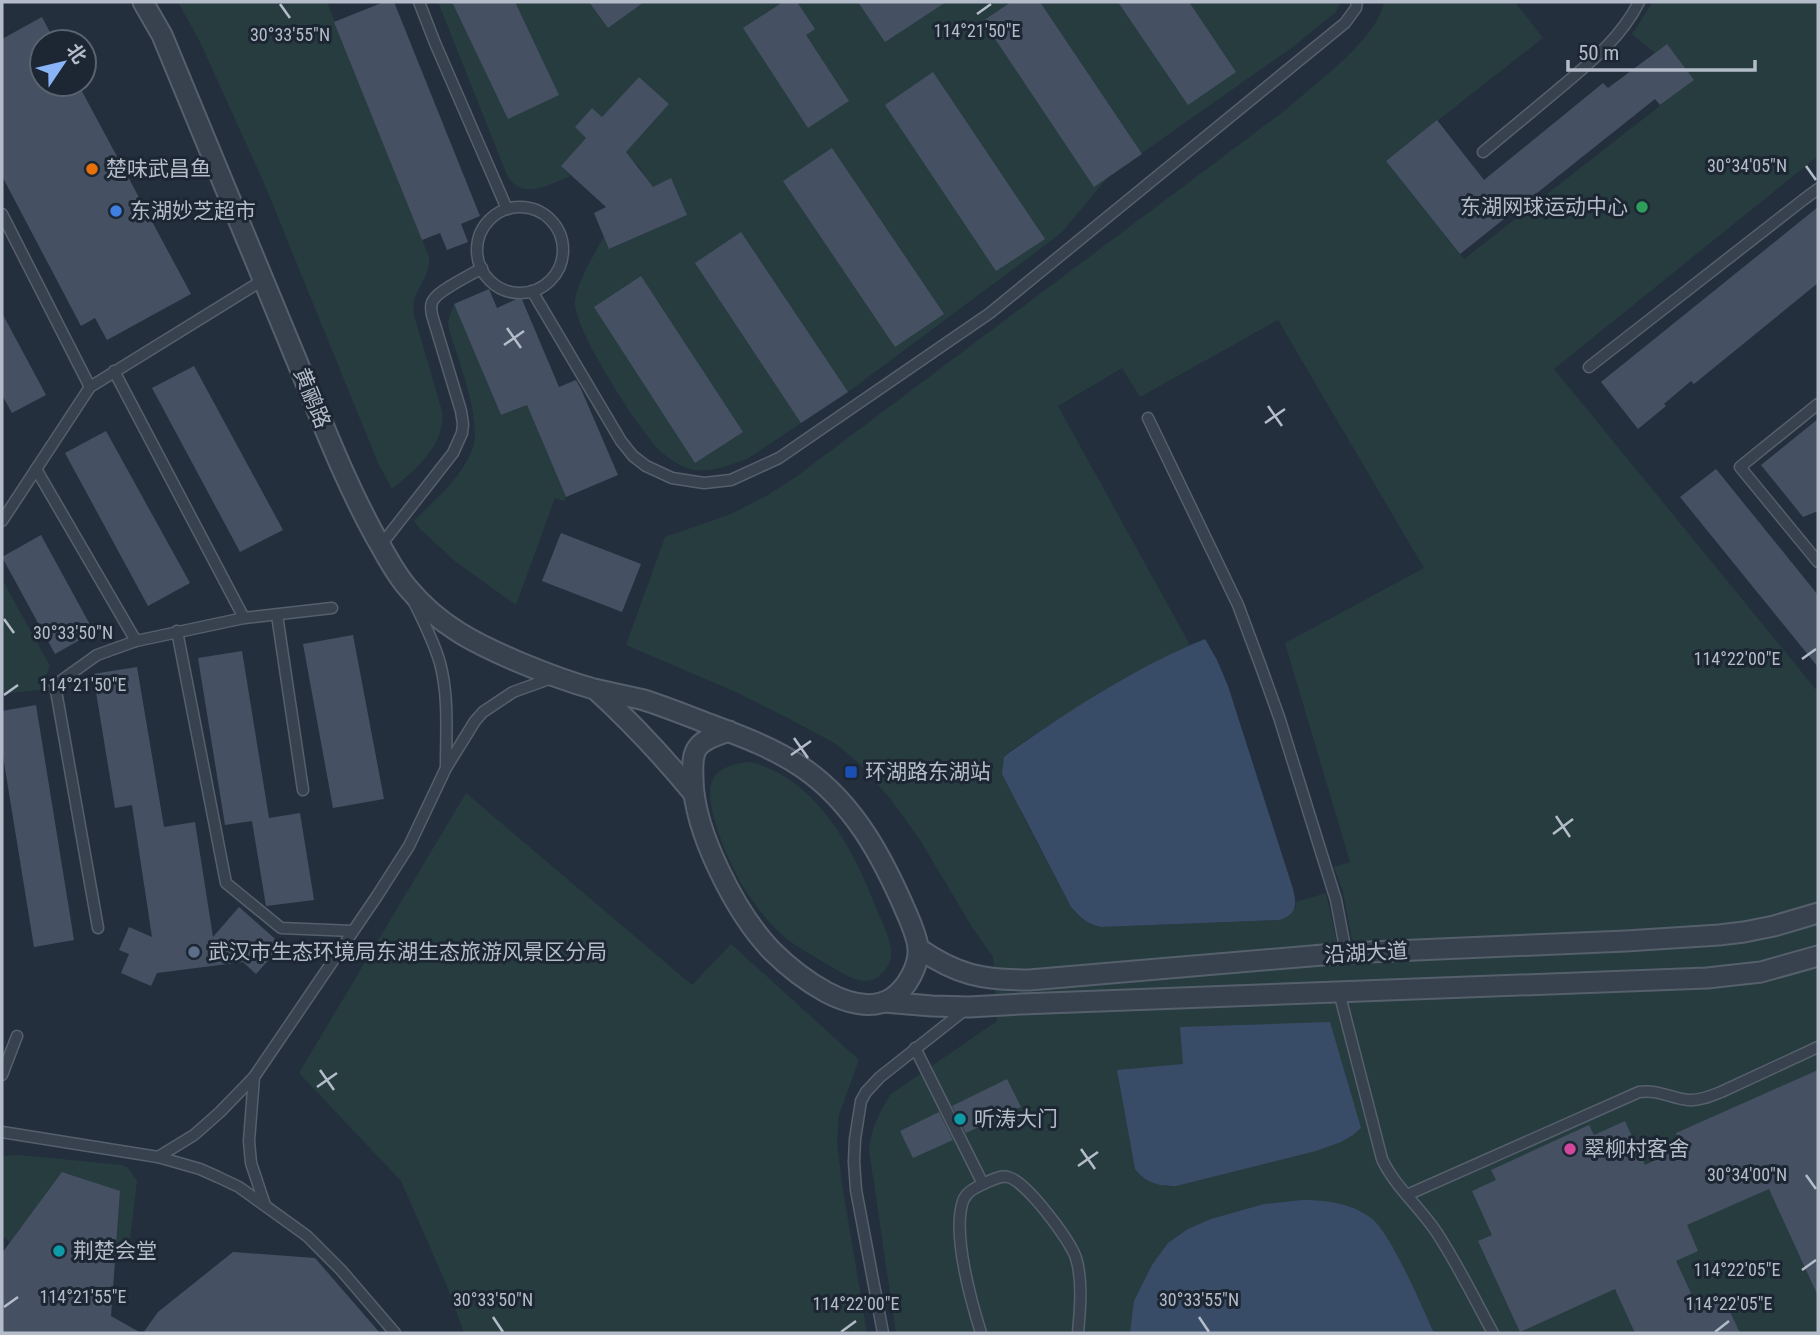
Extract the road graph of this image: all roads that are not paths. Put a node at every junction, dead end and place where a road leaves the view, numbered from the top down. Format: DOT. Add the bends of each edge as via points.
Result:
graph roads {
  1 [pos="143,2"];
  2 [pos="419,2"];
  3 [pos="1357,2"];
  4 [pos="1639,2"];
  5 [pos="1483,152"];
  6 [pos="1818,190"];
  7 [pos="507,209"];
  8 [pos="2,214"];
  9 [pos="482,268"];
  10 [pos="263,280"];
  11 [pos="532,291"];
  12 [pos="1589,368"];
  13 [pos="114,371"];
  14 [pos="90,387"];
  15 [pos="1818,404"];
  16 [pos="1148,418"];
  17 [pos="36,469"];
  18 [pos="3,517"];
  19 [pos="380,546"];
  20 [pos="1818,562"];
  21 [pos="408,588"];
  22 [pos="332,608"];
  23 [pos="277,615"];
  24 [pos="244,618"];
  25 [pos="177,631"];
  26 [pos="136,641"];
  27 [pos="554,677"];
  28 [pos="596,689"];
  29 [pos="729,731"];
  30 [pos="446,768"];
  31 [pos="303,790"];
  32 [pos="694,794"];
  33 [pos="1818,913"];
  34 [pos="98,928"];
  35 [pos="353,931"];
  36 [pos="918,948"];
  37 [pos="1346,953"];
  38 [pos="1818,956"];
  39 [pos="1339,992"];
  40 [pos="884,1002"];
  41 [pos="969,1007"];
  42 [pos="17,1036"];
  43 [pos="1818,1047"];
  44 [pos="915,1048"];
  45 [pos="2,1075"];
  46 [pos="254,1077"];
  47 [pos="2,1132"];
  48 [pos="158,1157"];
  49 [pos="983,1184"];
  50 [pos="1407,1195"];
  51 [pos="265,1205"];
  52 [pos="395,1333"];
  53 [pos="883,1333"];
  54 [pos="981,1333"];
  55 [pos="1078,1333"];
  56 [pos="1493,1333"];
  1 -- 10 [label="street, 黄鹂路" via="162,35"];
  2 -- 7 [label="lane"];
  3 -- 11 [label="lane" via="1345,23 990,313 779,458 731,480 704,484 672,478 633,456"];
  4 -- 5 [label="lane" via="1593,61"];
  6 -- 12 [label="lane"];
  7 -- 9 [label="lane" via="494,216 481,233 478,255"];
  7 -- 11 [label="lane" via="520,206 546,215 561,237 561,264 554,276"];
  8 -- 14 [label="lane"];
  9 -- 11 [label="lane" via="503,289"];
  9 -- 19 [label="lane" via="433,299 431,305 461,411 462,433 453,453"];
  10 -- 13 [label="lane"];
  10 -- 19 [label="street, 黄鹂路" via="348,483"];
  13 -- 14 [label="lane"];
  13 -- 24 [label="lane"];
  14 -- 17 [label="lane"];
  15 -- 20 [label="lane" via="1740,467"];
  16 -- 37 [label="lane" via="1238,605 1260,664 1336,900"];
  17 -- 18 [label="lane"];
  17 -- 26 [label="lane"];
  19 -- 21 [label="street, 黄鹂路"];
  21 -- 27 [label="street, 黄鹂路" via="458,633"];
  21 -- 30 [label="lane" via="440,666 447,715"];
  22 -- 23 [label="lane"];
  23 -- 24 [label="lane"];
  23 -- 31 [label="lane"];
  24 -- 25 [label="lane"];
  25 -- 26 [label="lane"];
  25 -- 35 [label="lane" via="226,883 281,928"];
  26 -- 34 [label="lane" via="97,655 55,685"];
  27 -- 28 [label="street, 黄鹂路"];
  27 -- 30 [label="lane" via="513,692 483,712"];
  28 -- 29 [label="street, 黄鹂路" via="646,701"];
  28 -- 32 [label="street"];
  29 -- 32 [label="street" via="696,751"];
  29 -- 36 [label="street, 黄鹂路" via="805,769 848,809 886,870"];
  30 -- 35 [label="lane" via="409,846"];
  32 -- 40 [label="street" via="724,880 771,950 837,998 863,1004"];
  33 -- 37 [label="street, 沿湖大道" via="1719,935"];
  35 -- 46 [label="lane"];
  36 -- 37 [label="street, 沿湖大道" via="960,972 1006,980"];
  36 -- 40 [label="street" via="906,984"];
  38 -- 39 [label="street" via="1737,976"];
  39 -- 41 [label="street"];
  39 -- 50 [label="lane" via="1382,1159"];
  40 -- 41 [label="street"];
  41 -- 44 [label="lane"];
  42 -- 45 [label="lane"];
  43 -- 50 [label="lane" via="1706,1098 1688,1100 1639,1092"];
  44 -- 49 [label="lane"];
  44 -- 53 [label="lane" via="866,1092 855,1139 856,1190"];
  46 -- 48 [label="lane" via="203,1127"];
  46 -- 51 [label="lane" via="249,1141"];
  47 -- 48 [label="lane"];
  48 -- 51 [label="lane" via="218,1177"];
  49 -- 54 [label="lane" via="967,1193 961,1216 966,1276"];
  49 -- 55 [label="lane" via="1004,1176 1012,1178 1055,1222 1076,1256"];
  50 -- 56 [label="lane" via="1438,1235"];
  51 -- 52 [label="lane" via="341,1269"];
}
